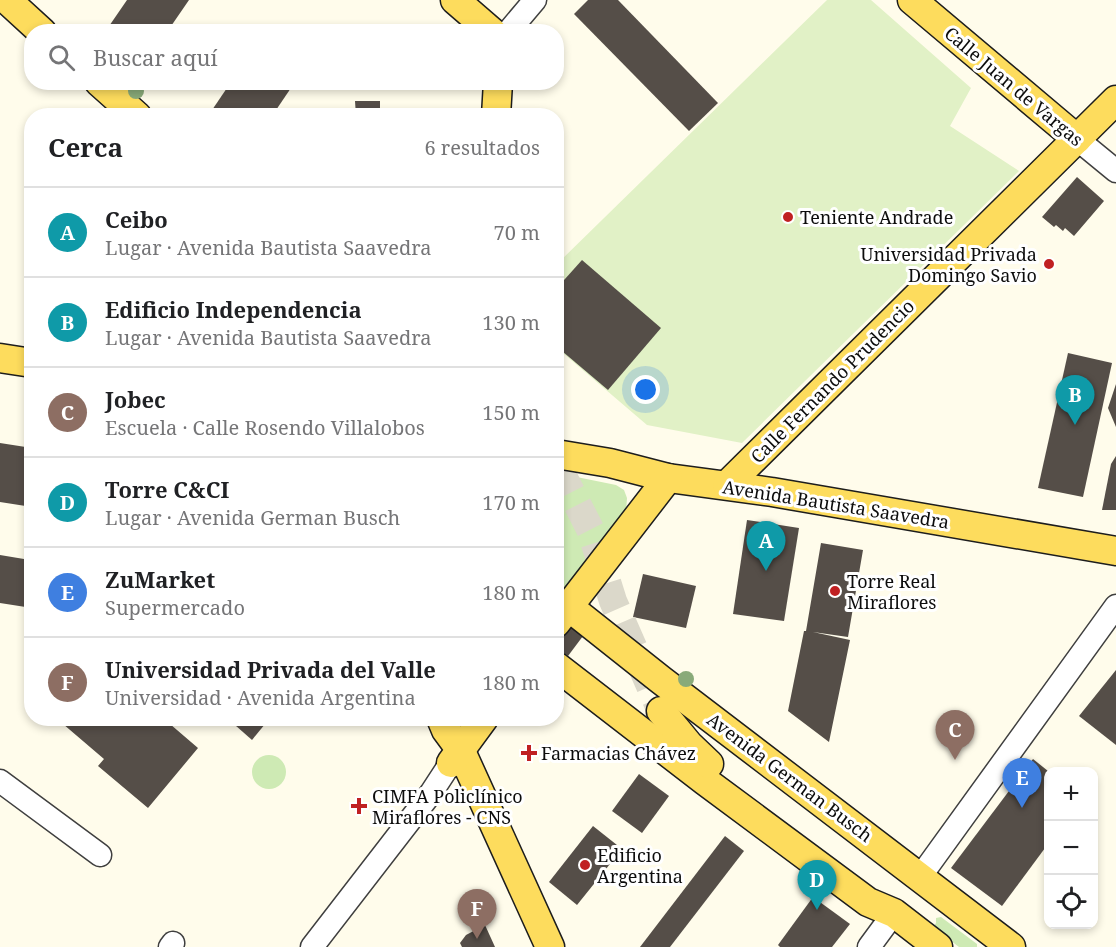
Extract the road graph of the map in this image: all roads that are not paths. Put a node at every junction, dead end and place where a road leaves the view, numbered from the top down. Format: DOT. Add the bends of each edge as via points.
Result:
graph roads {
  1 [pos="455,0"];
  2 [pos="535,0"];
  3 [pos="912,0"];
  4 [pos="18,4"];
  5 [pos="35,24"];
  6 [pos="483,24"];
  7 [pos="515,24"];
  8 [pos="108,90"];
  9 [pos="498,90"];
  10 [pos="1116,100"];
  11 [pos="128,108"];
  12 [pos="496,108"];
  13 [pos="1077,139"];
  14 [pos="1116,171"];
  15 [pos="0,358"];
  16 [pos="24,361"];
  17 [pos="564,455"];
  18 [pos="668,478"];
  19 [pos="727,485"];
  20 [pos="1116,551"];
  21 [pos="1116,606"];
  22 [pos="564,614"];
  23 [pos="564,616"];
  24 [pos="564,672"];
  25 [pos="661,711"];
  26 [pos="472,726"];
  27 [pos="449,741"];
  28 [pos="0,780"];
  29 [pos="100,855"];
  30 [pos="920,877"];
  31 [pos="512,885"];
  32 [pos="894,913"];
  33 [pos="312,947"];
  34 [pos="530,947"];
  35 [pos="550,947"];
  36 [pos="869,947"];
  37 [pos="938,947"];
  38 [pos="1011,947"];
  1 -- 6 [label="main road"];
  2 -- 7 [label="street"];
  3 -- 13 [label="main road, Calle Juan de Vargas"];
  4 -- 5 [label="main road"];
  8 -- 11 [label="main road"];
  9 -- 12 [label="main road"];
  10 -- 13 [label="main road, Calle Fernando Prudencio"];
  13 -- 14 [label="street, Calle Juan de Vargas"];
  13 -- 19 [label="main road, Calle Fernando Prudencio"];
  15 -- 16 [label="main road"];
  17 -- 18 [label="main road, Avenida Bautista Saavedra"];
  18 -- 19 [label="main road, Avenida Bautista Saavedra"];
  18 -- 22 [label="main road"];
  19 -- 20 [label="main road, Avenida Bautista Saavedra"];
  21 -- 30 [label="street"];
  23 -- 30 [label="main road, Avenida German Busch" via="661,680"];
  24 -- 32 [label="main road" via="868,902"];
  25 -- 32 [label="main road" via="721,776 877,889"];
  26 -- 27 [label="main road"];
  27 -- 31 [label="main road"];
  27 -- 33 [label="street" via="431,793"];
  28 -- 29 [label="street"];
  30 -- 32 [label="main road"];
  30 -- 38 [label="main road, Avenida German Busch"];
  31 -- 34 [label="main road"];
  31 -- 35 [label="main road"];
  32 -- 36 [label="street"];
  32 -- 37 [label="main road"];
}
